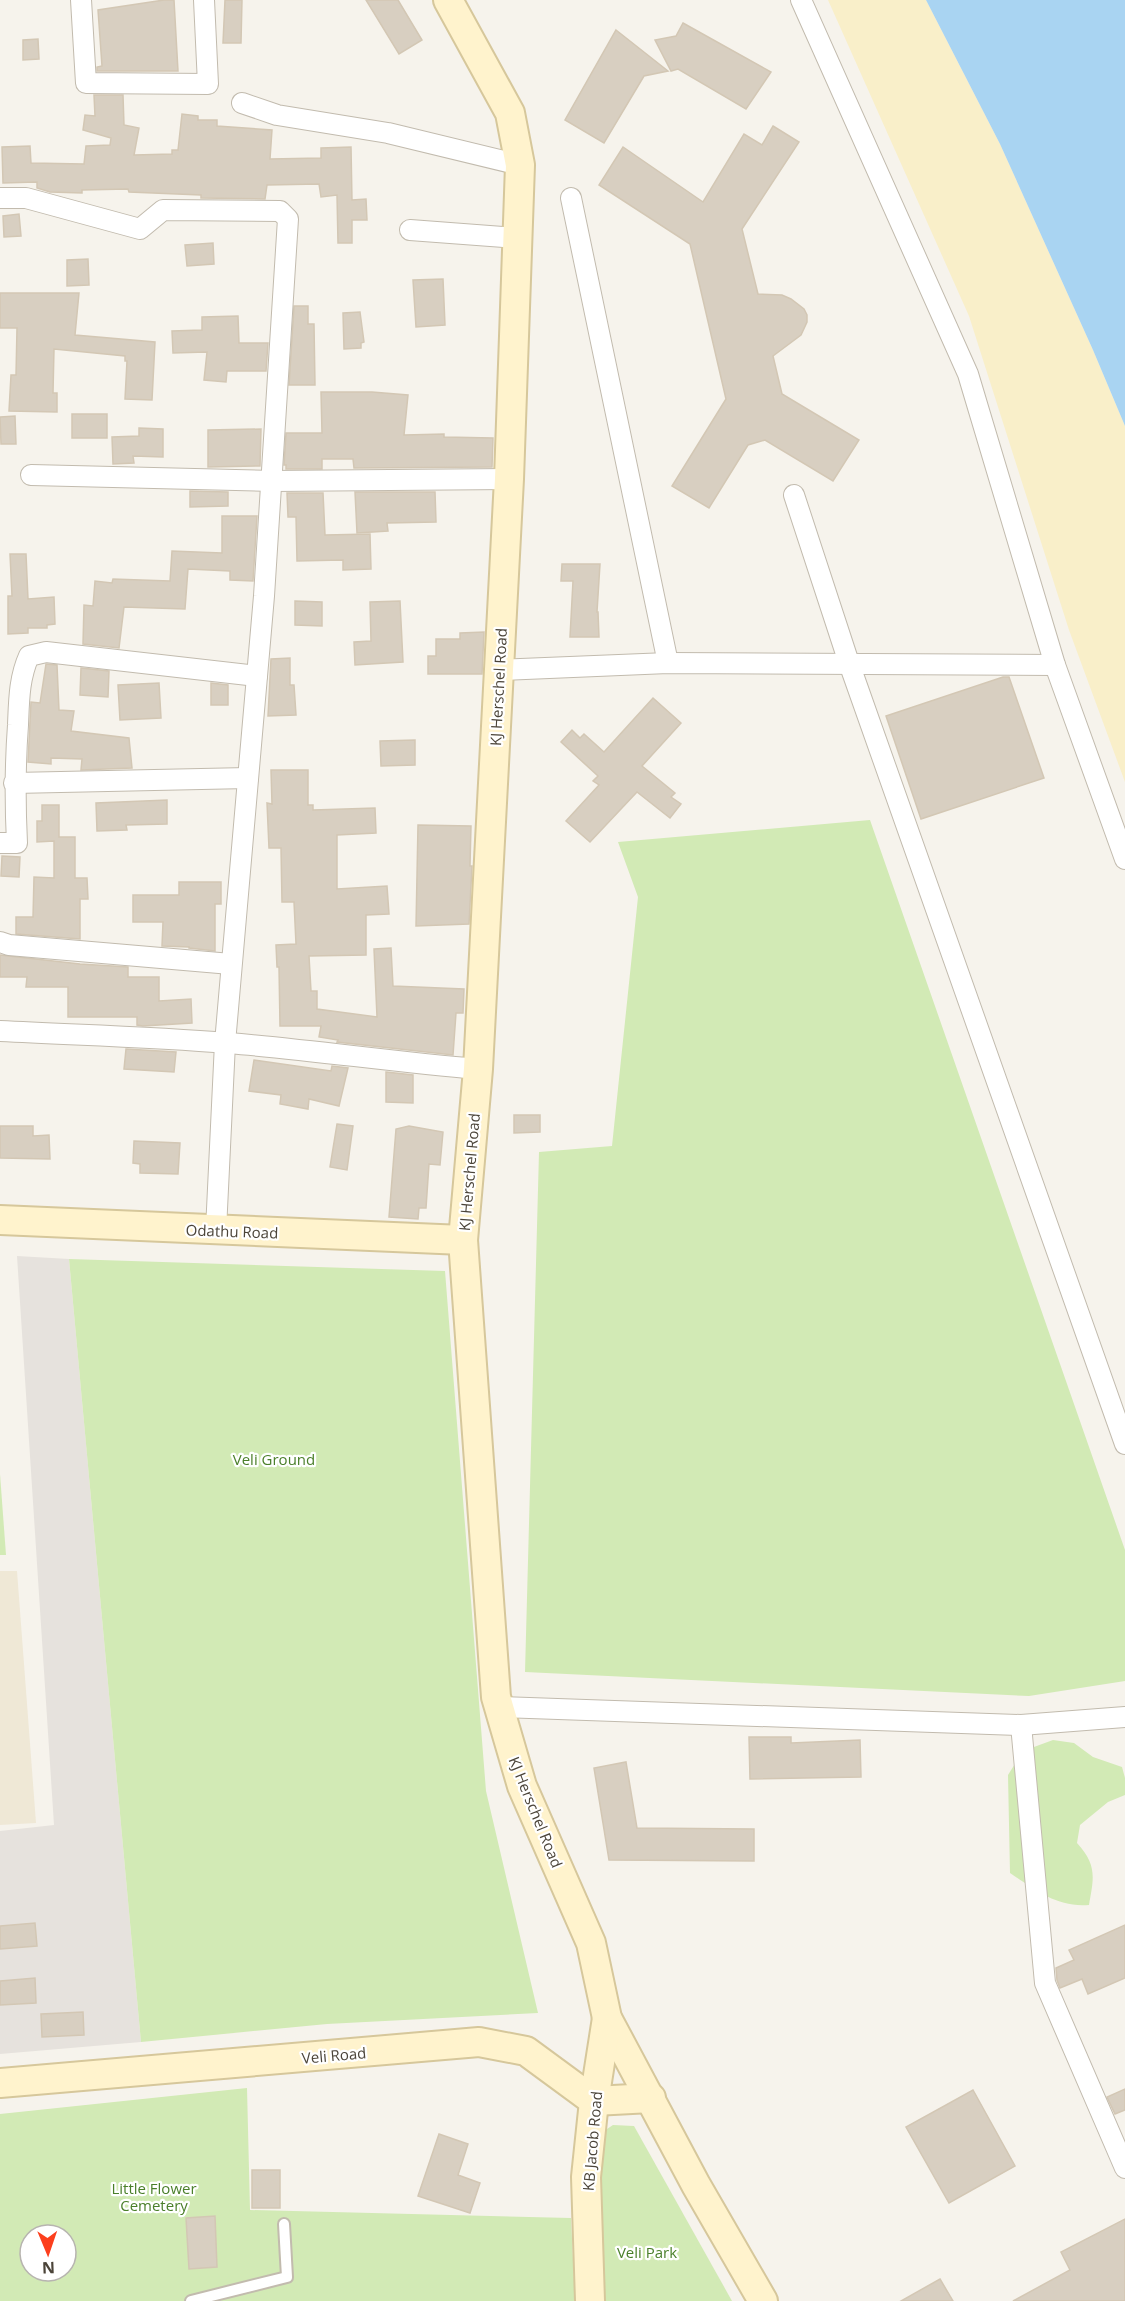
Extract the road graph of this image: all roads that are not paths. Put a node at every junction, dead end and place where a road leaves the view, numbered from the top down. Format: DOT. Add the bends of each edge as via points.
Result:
graph roads {
  1 [pos="81,0"];
  2 [pos="204,0"];
  3 [pos="448,0"];
  4 [pos="801,0"];
  5 [pos="242,103"];
  6 [pos="520,165"];
  7 [pos="0,198"];
  8 [pos="571,198"];
  9 [pos="410,230"];
  10 [pos="518,238"];
  11 [pos="31,475"];
  12 [pos="509,479"];
  13 [pos="272,481"];
  14 [pos="794,495"];
  15 [pos="668,663"];
  16 [pos="1055,665"];
  17 [pos="849,666"];
  18 [pos="499,670"];
  19 [pos="257,676"];
  20 [pos="248,778"];
  21 [pos="14,783"];
  22 [pos="0,843"];
  23 [pos="1125,859"];
  24 [pos="0,942"];
  25 [pos="231,964"];
  26 [pos="0,1031"];
  27 [pos="225,1043"];
  28 [pos="478,1069"];
  29 [pos="0,1220"];
  30 [pos="216,1230"];
  31 [pos="463,1240"];
  32 [pos="1125,1444"];
  33 [pos="498,1707"];
  34 [pos="1125,1717"];
  35 [pos="1022,1725"];
  36 [pos="607,2018"];
  37 [pos="0,2083"];
  38 [pos="651,2098"];
  39 [pos="594,2101"];
  40 [pos="1124,2165"];
  41 [pos="284,2224"];
  42 [pos="191,2301"];
  43 [pos="590,2301"];
  44 [pos="764,2301"];
  1 -- 2 [label="street" via="86,83 208,84"];
  3 -- 6 [label="main road, KJ Herschel Road" via="510,113"];
  4 -- 16 [label="street" via="968,374"];
  5 -- 6 [label="street" via="277,115 388,133"];
  6 -- 10 [label="main road, KJ Herschel Road"];
  7 -- 13 [label="street" via="26,198 140,230 163,210 280,211 288,219"];
  8 -- 15 [label="street"];
  9 -- 10 [label="street"];
  10 -- 12 [label="main road, KJ Herschel Road"];
  11 -- 13 [label="street"];
  12 -- 13 [label="street"];
  12 -- 18 [label="main road, KJ Herschel Road"];
  13 -- 19 [label="street"];
  14 -- 17 [label="street"];
  15 -- 17 [label="street"];
  15 -- 18 [label="street"];
  16 -- 17 [label="street"];
  16 -- 23 [label="street"];
  17 -- 32 [label="street"];
  18 -- 28 [label="main road, KJ Herschel Road"];
  19 -- 20 [label="street"];
  19 -- 21 [label="street" via="46,652 29,656 22,671"];
  20 -- 21 [label="street"];
  20 -- 25 [label="street"];
  21 -- 22 [label="street" via="16,843"];
  24 -- 25 [label="street"];
  25 -- 27 [label="street"];
  26 -- 27 [label="street"];
  27 -- 28 [label="street"];
  27 -- 30 [label="street"];
  28 -- 31 [label="main road, KJ Herschel Road"];
  29 -- 30 [label="main road, Odathu Road"];
  30 -- 31 [label="main road, Odathu Road"];
  31 -- 33 [label="main road, KJ Herschel Road"];
  33 -- 35 [label="street"];
  33 -- 36 [label="main road, KJ Herschel Road" via="522,1786 591,1944"];
  34 -- 35 [label="street"];
  35 -- 40 [label="street" via="1045,1983"];
  36 -- 38 [label="main road, KJ Herschel Road"];
  36 -- 39 [label="main road, KB Jacob Road"];
  37 -- 39 [label="main road, Veli Road" via="479,2042 526,2051"];
  38 -- 39 [label="main road"];
  38 -- 44 [label="main road, KJ Herschel Road"];
  39 -- 43 [label="main road, KB Jacob Road" via="586,2177"];
  41 -- 42 [label="lane" via="287,2277"];
}
